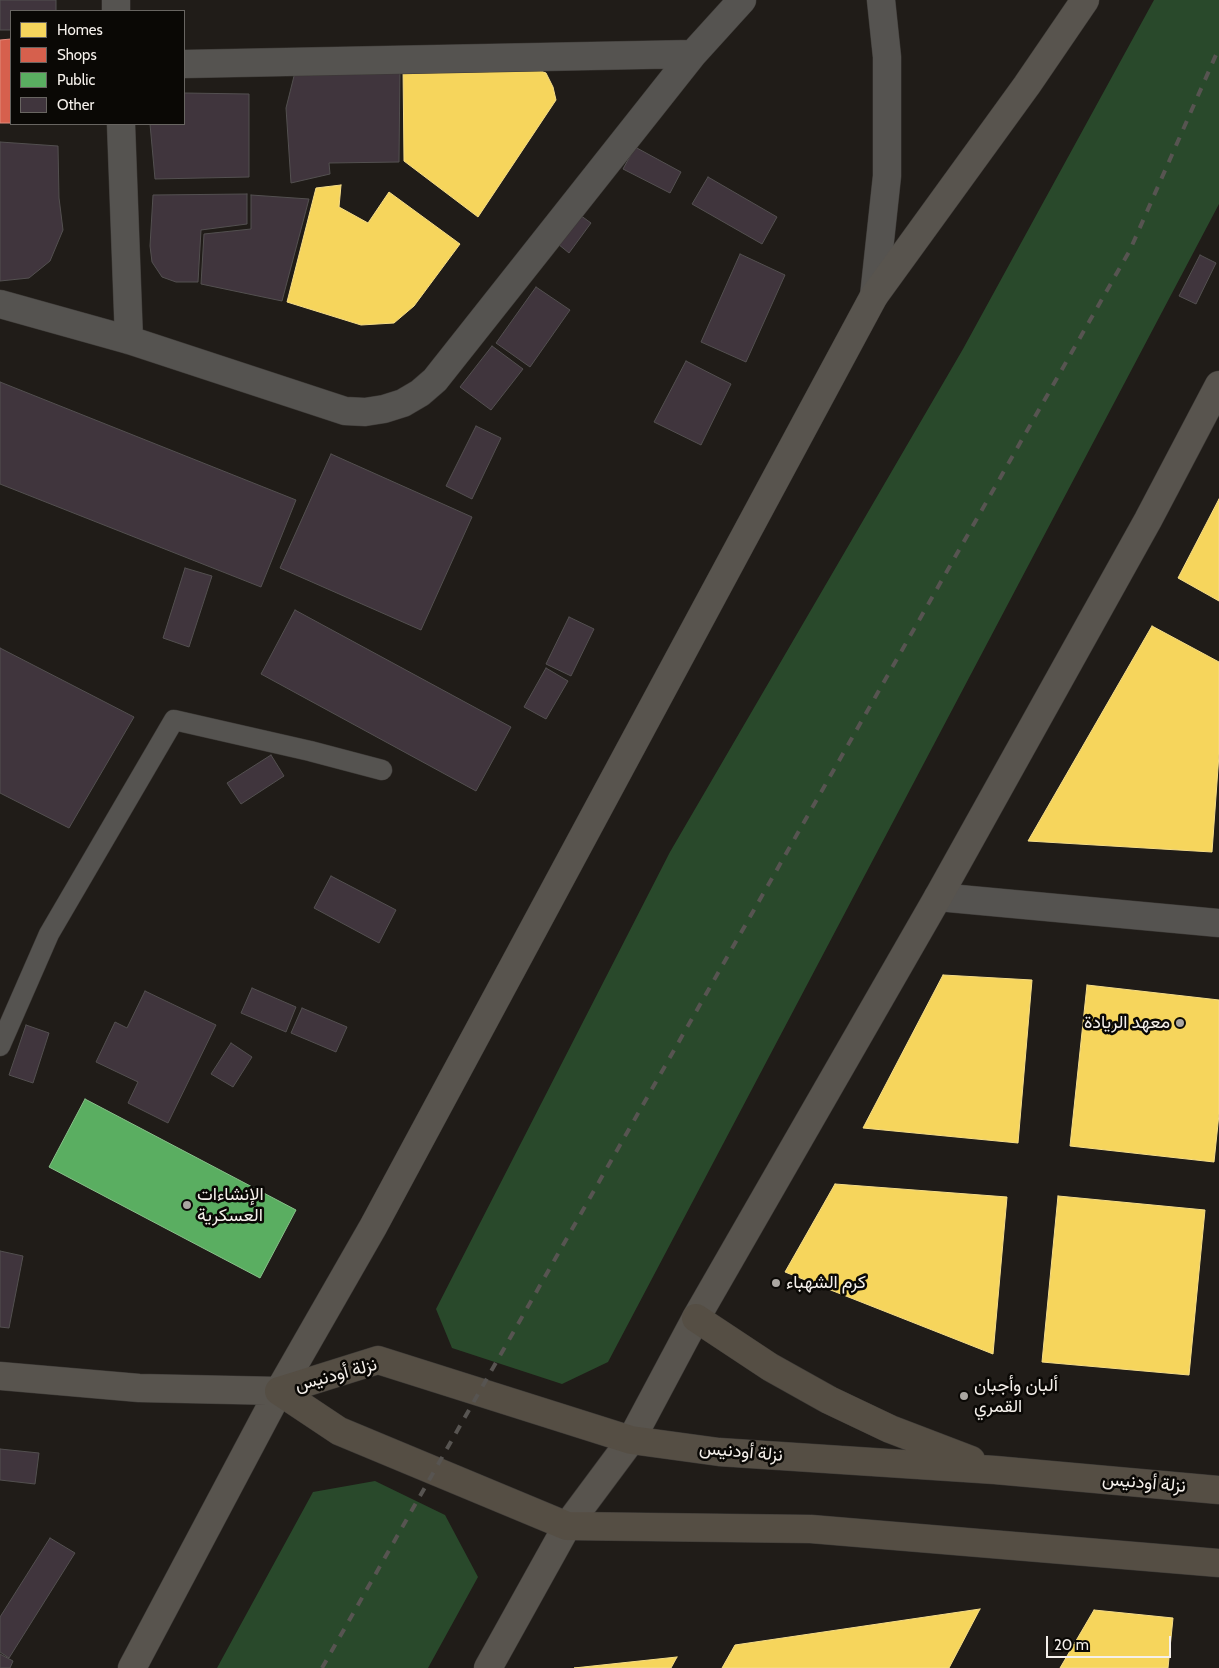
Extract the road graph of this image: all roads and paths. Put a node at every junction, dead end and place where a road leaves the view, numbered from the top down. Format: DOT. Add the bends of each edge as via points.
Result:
graph roads {
  1 [pos="742,0"];
  2 [pos="881,0"];
  3 [pos="1086,0"];
  4 [pos="693,54"];
  5 [pos="185,64"];
  6 [pos="120,125"];
  7 [pos="874,296"];
  8 [pos="0,304"];
  9 [pos="129,340"];
  10 [pos="1219,385"];
  11 [pos="382,770"];
  12 [pos="938,897"];
  13 [pos="1219,923"];
  14 [pos="0,1046"];
  15 [pos="696,1318"];
  16 [pos="0,1376"];
  17 [pos="279,1391"];
  18 [pos="630,1440"];
  19 [pos="995,1470"];
  20 [pos="1219,1490"];
  21 [pos="568,1526"];
  22 [pos="1219,1563"];
  23 [pos="132,1668"];
  24 [pos="488,1668"];
  1 -- 4 [label="street"];
  2 -- 7 [label="street" via="887,57 887,176"];
  3 -- 7 [label="main road"];
  4 -- 5 [label="street"];
  4 -- 9 [label="street" via="434,380 402,403 365,412 345,411"];
  6 -- 9 [label="street"];
  7 -- 17 [label="main road" via="373,1227"];
  8 -- 9 [label="street"];
  10 -- 12 [label="main road" via="1148,520"];
  11 -- 14 [label="lane" via="174,720 49,934"];
  12 -- 13 [label="street"];
  12 -- 15 [label="main road"];
  15 -- 18 [label="main road"];
  15 -- 19 [label="main road" via="770,1367 829,1400 890,1429"];
  16 -- 17 [label="main road" via="139,1388"];
  17 -- 18 [label="main road, نزلة أودنيس" via="378,1360"];
  17 -- 21 [label="main road" via="339,1431"];
  17 -- 23 [label="main road"];
  18 -- 19 [label="main road, نزلة أودنيس" via="719,1452"];
  18 -- 21 [label="main road"];
  19 -- 20 [label="main road, نزلة أودنيس"];
  21 -- 22 [label="main road" via="811,1529"];
  21 -- 24 [label="main road"];
}
